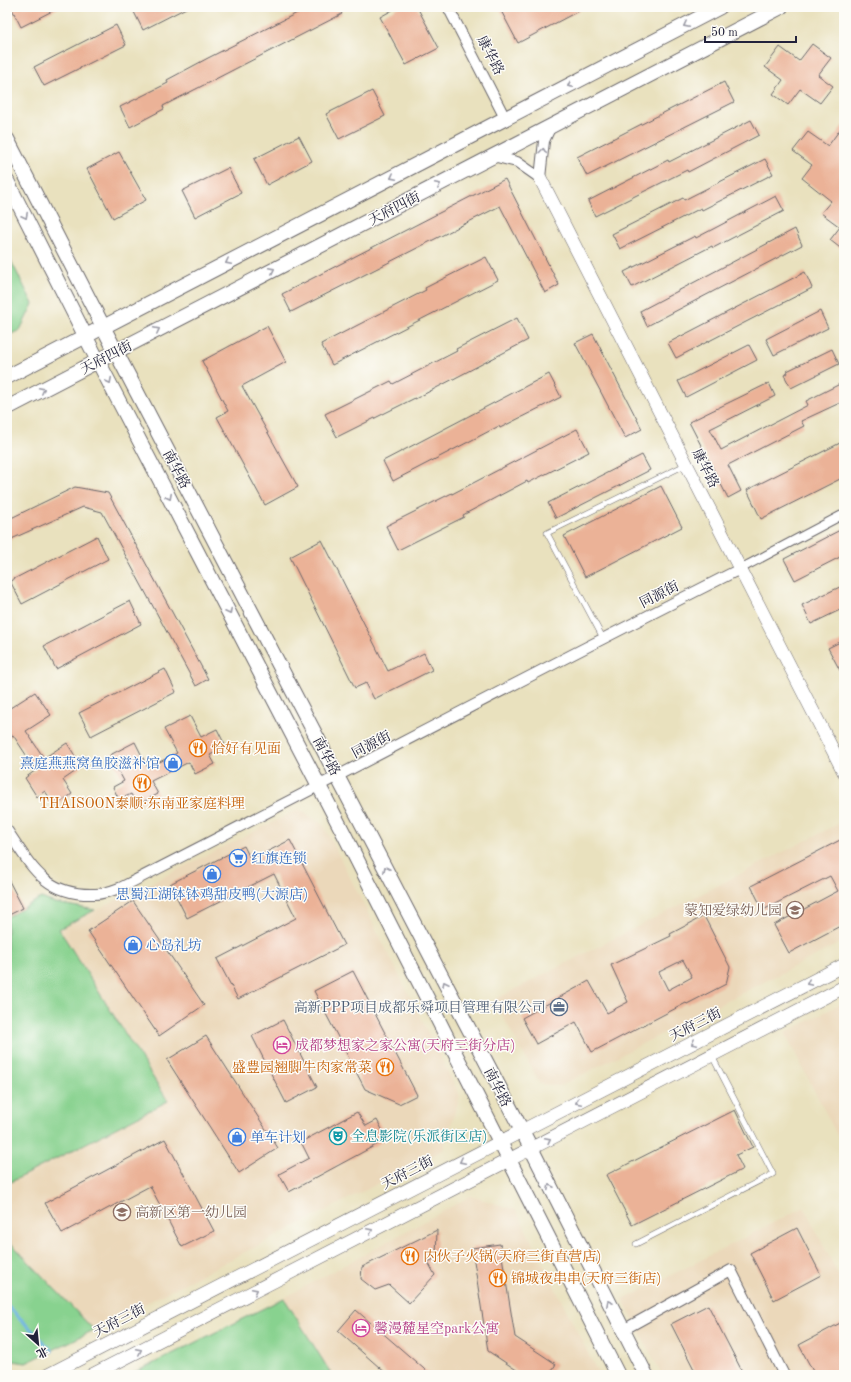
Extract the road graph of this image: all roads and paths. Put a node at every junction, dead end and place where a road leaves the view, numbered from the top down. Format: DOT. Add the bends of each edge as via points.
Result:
graph roads {
  1 [pos="448,7"];
  2 [pos="720,7"];
  3 [pos="780,7"];
  4 [pos="506,118"];
  5 [pos="551,126"];
  6 [pos="7,139"];
  7 [pos="493,156"];
  8 [pos="540,178"];
  9 [pos="7,181"];
  10 [pos="103,327"];
  11 [pos="86,336"];
  12 [pos="116,352"];
  13 [pos="98,361"];
  14 [pos="7,377"];
  15 [pos="7,408"];
  16 [pos="686,464"];
  17 [pos="844,514"];
  18 [pos="740,569"];
  19 [pos="603,638"];
  20 [pos="844,772"];
  21 [pos="338,777"];
  22 [pos="319,787"];
  23 [pos="7,830"];
  24 [pos="844,965"];
  25 [pos="844,987"];
  26 [pos="712,1055"];
  27 [pos="521,1131"];
  28 [pos="500,1142"];
  29 [pos="531,1148"];
  30 [pos="509,1160"];
  31 [pos="636,1244"];
  32 [pos="623,1330"];
  33 [pos="48,1375"];
  34 [pos="92,1375"];
  35 [pos="618,1375"];
  36 [pos="646,1375"];
  37 [pos="784,1375"];
  1 -- 4 [label="street, 康华路"];
  2 -- 4 [label="main road, 天府四街, one-way"];
  3 -- 5 [label="main road, 天府四街"];
  4 -- 10 [label="main road, 天府四街, one-way"];
  5 -- 7 [label="main road, 天府四街"];
  8 -- 5 [label="street, one-way" via="544,141"];
  6 -- 10 [label="main road, 南华路"];
  7 -- 8 [label="street" via="517,162"];
  12 -- 7 [label="main road, 天府四街, one-way"];
  8 -- 16 [label="street, 康华路"];
  9 -- 11 [label="main road, 南华路, one-way"];
  10 -- 11 [label="main road, 天府四街"];
  10 -- 12 [label="main road, 南华路"];
  11 -- 13 [label="main road, 南华路"];
  11 -- 14 [label="main road, 天府四街"];
  12 -- 13 [label="main road, 天府四街"];
  12 -- 21 [label="main road, 南华路"];
  15 -- 13 [label="main road, 天府四街, one-way"];
  13 -- 22 [label="main road, 南华路, one-way"];
  16 -- 18 [label="street, 康华路"];
  16 -- 19 [label="lane" via="547,533"];
  17 -- 18 [label="street"];
  18 -- 19 [label="street, 同源街"];
  18 -- 20 [label="street, 康华路"];
  19 -- 21 [label="street, 同源街"];
  21 -- 22 [label="street, 同源街"];
  27 -- 21 [label="main road, 南华路, one-way"];
  22 -- 23 [label="street, 同源街" via="122,888 96,894 76,893 52,886 33,869"];
  22 -- 28 [label="main road, 南华路"];
  24 -- 27 [label="street, 天府三街, one-way"];
  25 -- 26 [label="street"];
  29 -- 26 [label="street, one-way"];
  26 -- 31 [label="lane" via="773,1174"];
  27 -- 28 [label="street, 天府三街"];
  27 -- 29 [label="main road, 南华路"];
  28 -- 30 [label="main road, 南华路"];
  28 -- 33 [label="street, 天府三街, one-way"];
  29 -- 30 [label="street"];
  32 -- 29 [label="main road, 南华路, one-way"];
  34 -- 30 [label="street, one-way"];
  30 -- 35 [label="main road, 南华路"];
  32 -- 36 [label="main road, 南华路"];
  32 -- 37 [label="street" via="731,1270"];
}
